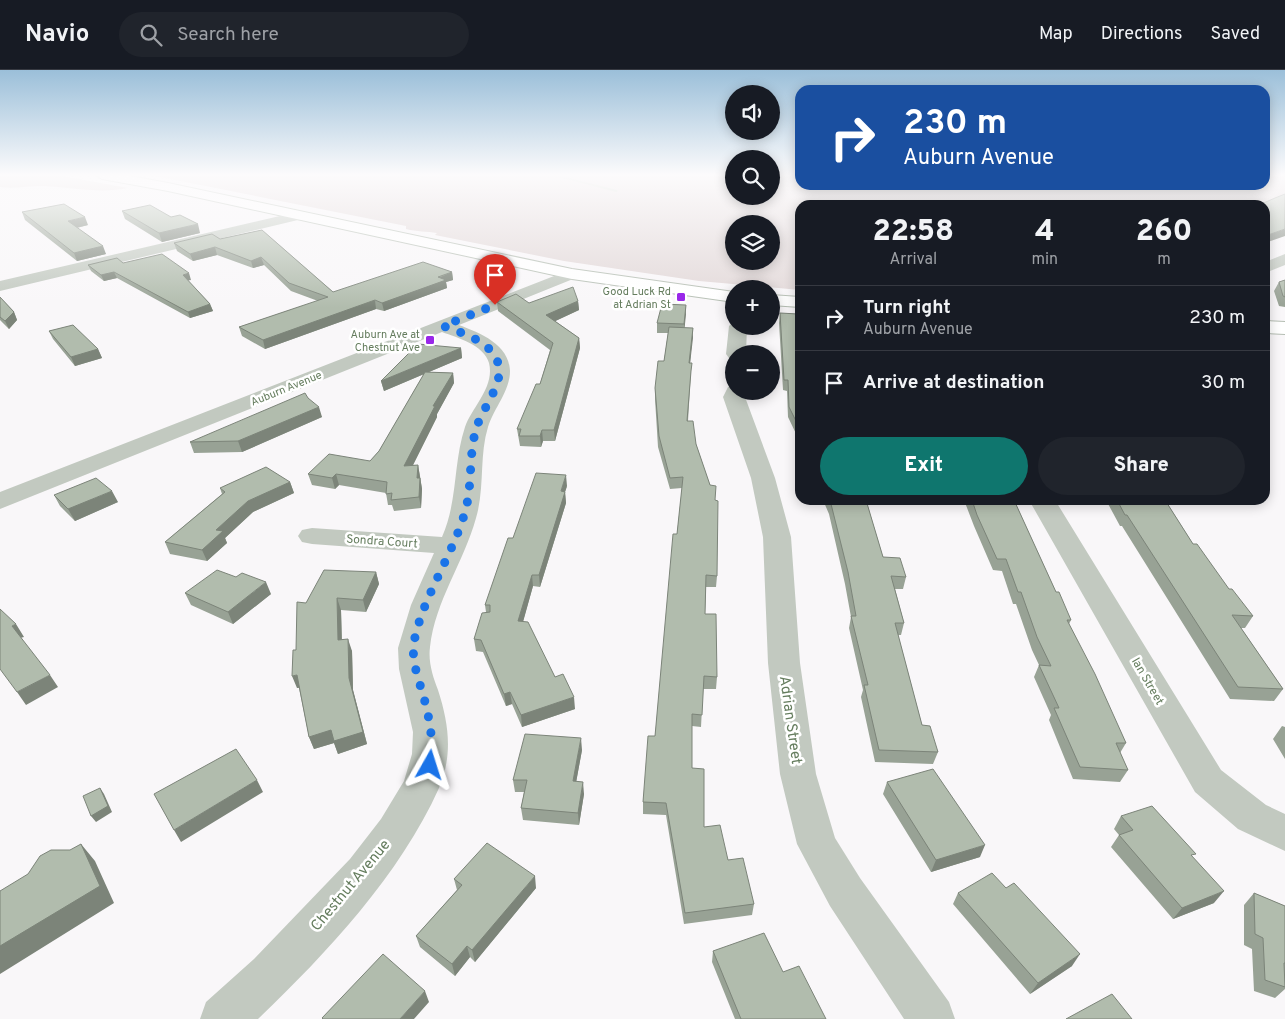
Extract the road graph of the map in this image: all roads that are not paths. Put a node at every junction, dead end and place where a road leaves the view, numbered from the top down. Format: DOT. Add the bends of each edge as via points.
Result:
graph roads {
  1 [pos="283,219"];
  2 [pos="313,219"];
  3 [pos="1285,259"];
  4 [pos="1270,266"];
  5 [pos="572,274"];
  6 [pos="0,286"];
  7 [pos="725,296"];
  8 [pos="780,301"];
  9 [pos="795,302"];
  10 [pos="443,326"];
  11 [pos="1270,327"];
  12 [pos="1285,328"];
  13 [pos="735,400"];
  14 [pos="0,501"];
  15 [pos="1045,505"];
  16 [pos="312,536"];
  17 [pos="452,546"];
  18 [pos="1285,834"];
  19 [pos="223,1019"];
  20 [pos="932,1019"];
  1 -- 6 [label="street"];
  2 -- 5 [label="main road"];
  3 -- 4 [label="street"];
  5 -- 7 [label="main road"];
  5 -- 10 [label="street, Auburn Avenue"];
  8 -- 9 [label="main road"];
  10 -- 14 [label="street, Auburn Avenue"];
  10 -- 17 [label="street, Chestnut Avenue" via="489,349 499,365 499,377 477,427 465,512"];
  11 -- 12 [label="main road"];
  13 -- 20 [label="street, Adrian Street" via="763,478 777,537 784,662 798,774 817,844 845,892"];
  15 -- 18 [label="street, Ian Street" via="1208,781 1252,817"];
  16 -- 17 [label="street, Sondra Court"];
  17 -- 19 [label="street, Chestnut Avenue" via="428,596 414,644 417,677 433,746 430,765 419,789 395,831 361,877 247,1000"];
}
